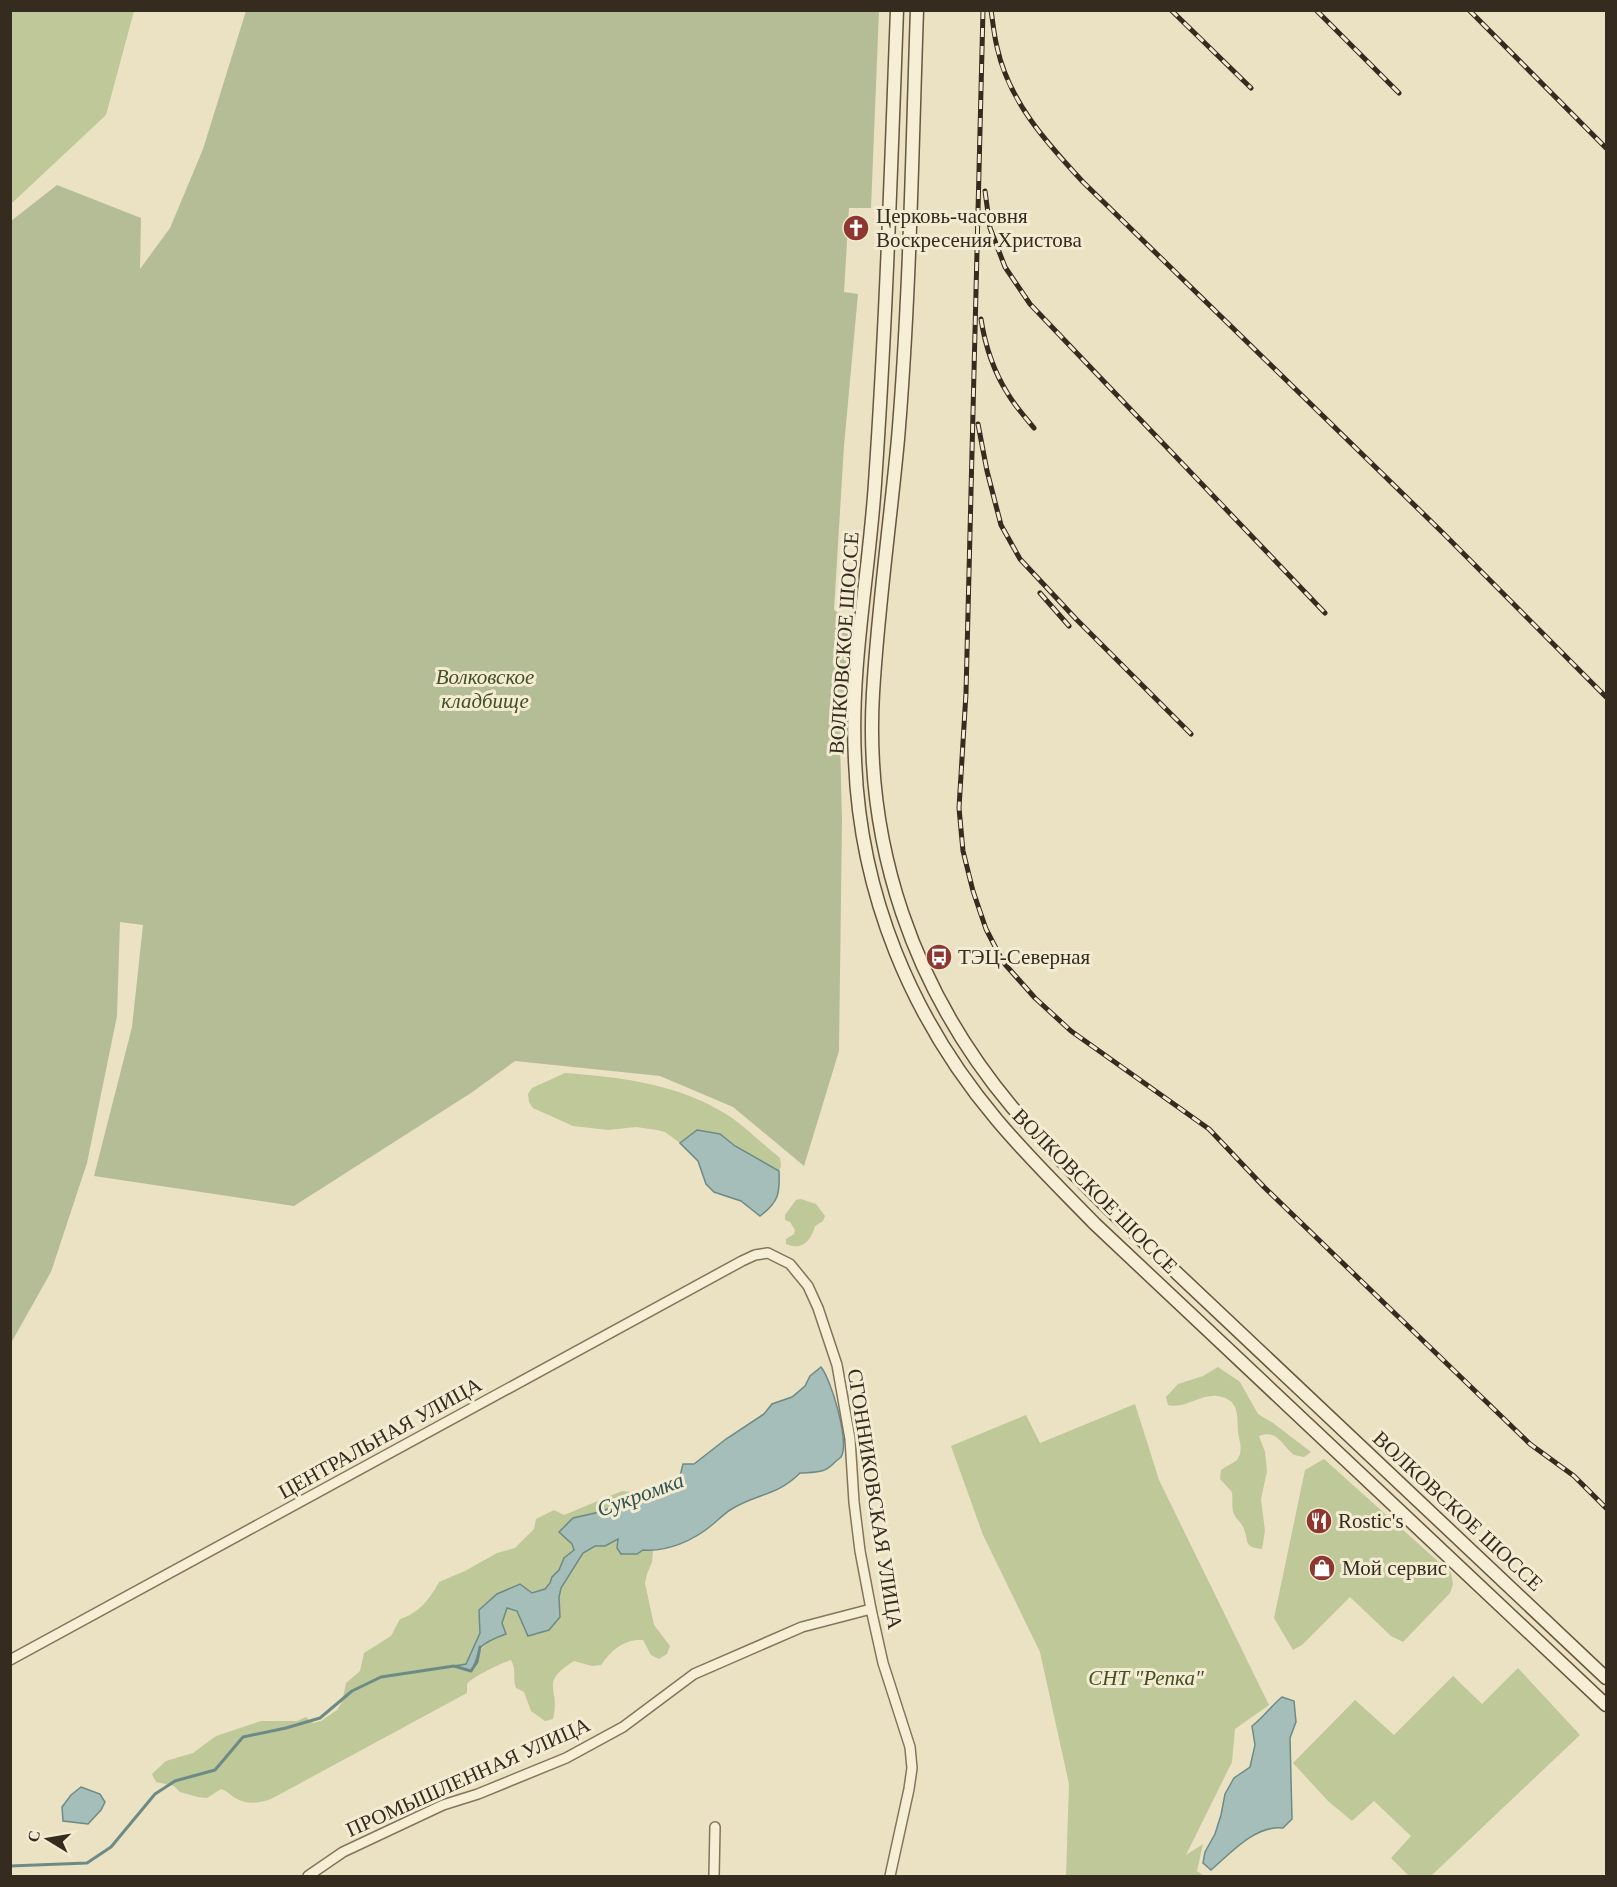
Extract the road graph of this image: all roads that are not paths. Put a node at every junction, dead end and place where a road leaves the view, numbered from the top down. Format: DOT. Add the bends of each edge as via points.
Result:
graph roads {
  1 [pos="897,10"];
  2 [pos="917,10"];
  3 [pos="768,1253"];
  4 [pos="871,1609"];
  5 [pos="10,1660"];
  6 [pos="1606,1678"];
  7 [pos="1606,1705"];
  8 [pos="715,1827"];
  9 [pos="308,1876"];
  10 [pos="714,1876"];
  11 [pos="890,1876"];
  1 -- 7 [label="main road, ВОЛКОВСКОЕ ШОССЕ" via="880,413 860,633 854,759 873,885 892,947 918,1004 956,1064 995,1118 1041,1169"];
  2 -- 6 [label="main road, ВОЛКОВСКОЕ ШОССЕ" via="900,414 873,695 878,821 891,880 911,940 952,1023 1011,1105 1056,1155"];
  3 -- 4 [label="street, СГОННИКОВСКАЯ УЛИЦА" via="789,1264 808,1286 837,1365"];
  3 -- 5 [label="street, ЦЕНТРАЛЬНАЯ УЛИЦА" via="742,1261"];
  4 -- 9 [label="street, ПРОМЫШЛЕННАЯ УЛИЦА" via="802,1627 694,1674 623,1727 566,1758 442,1805 343,1852"];
  4 -- 11 [label="street, СГОННИКОВСКАЯ УЛИЦА" via="883,1663 910,1747 912,1768"];
  8 -- 10 [label="street"];
}
